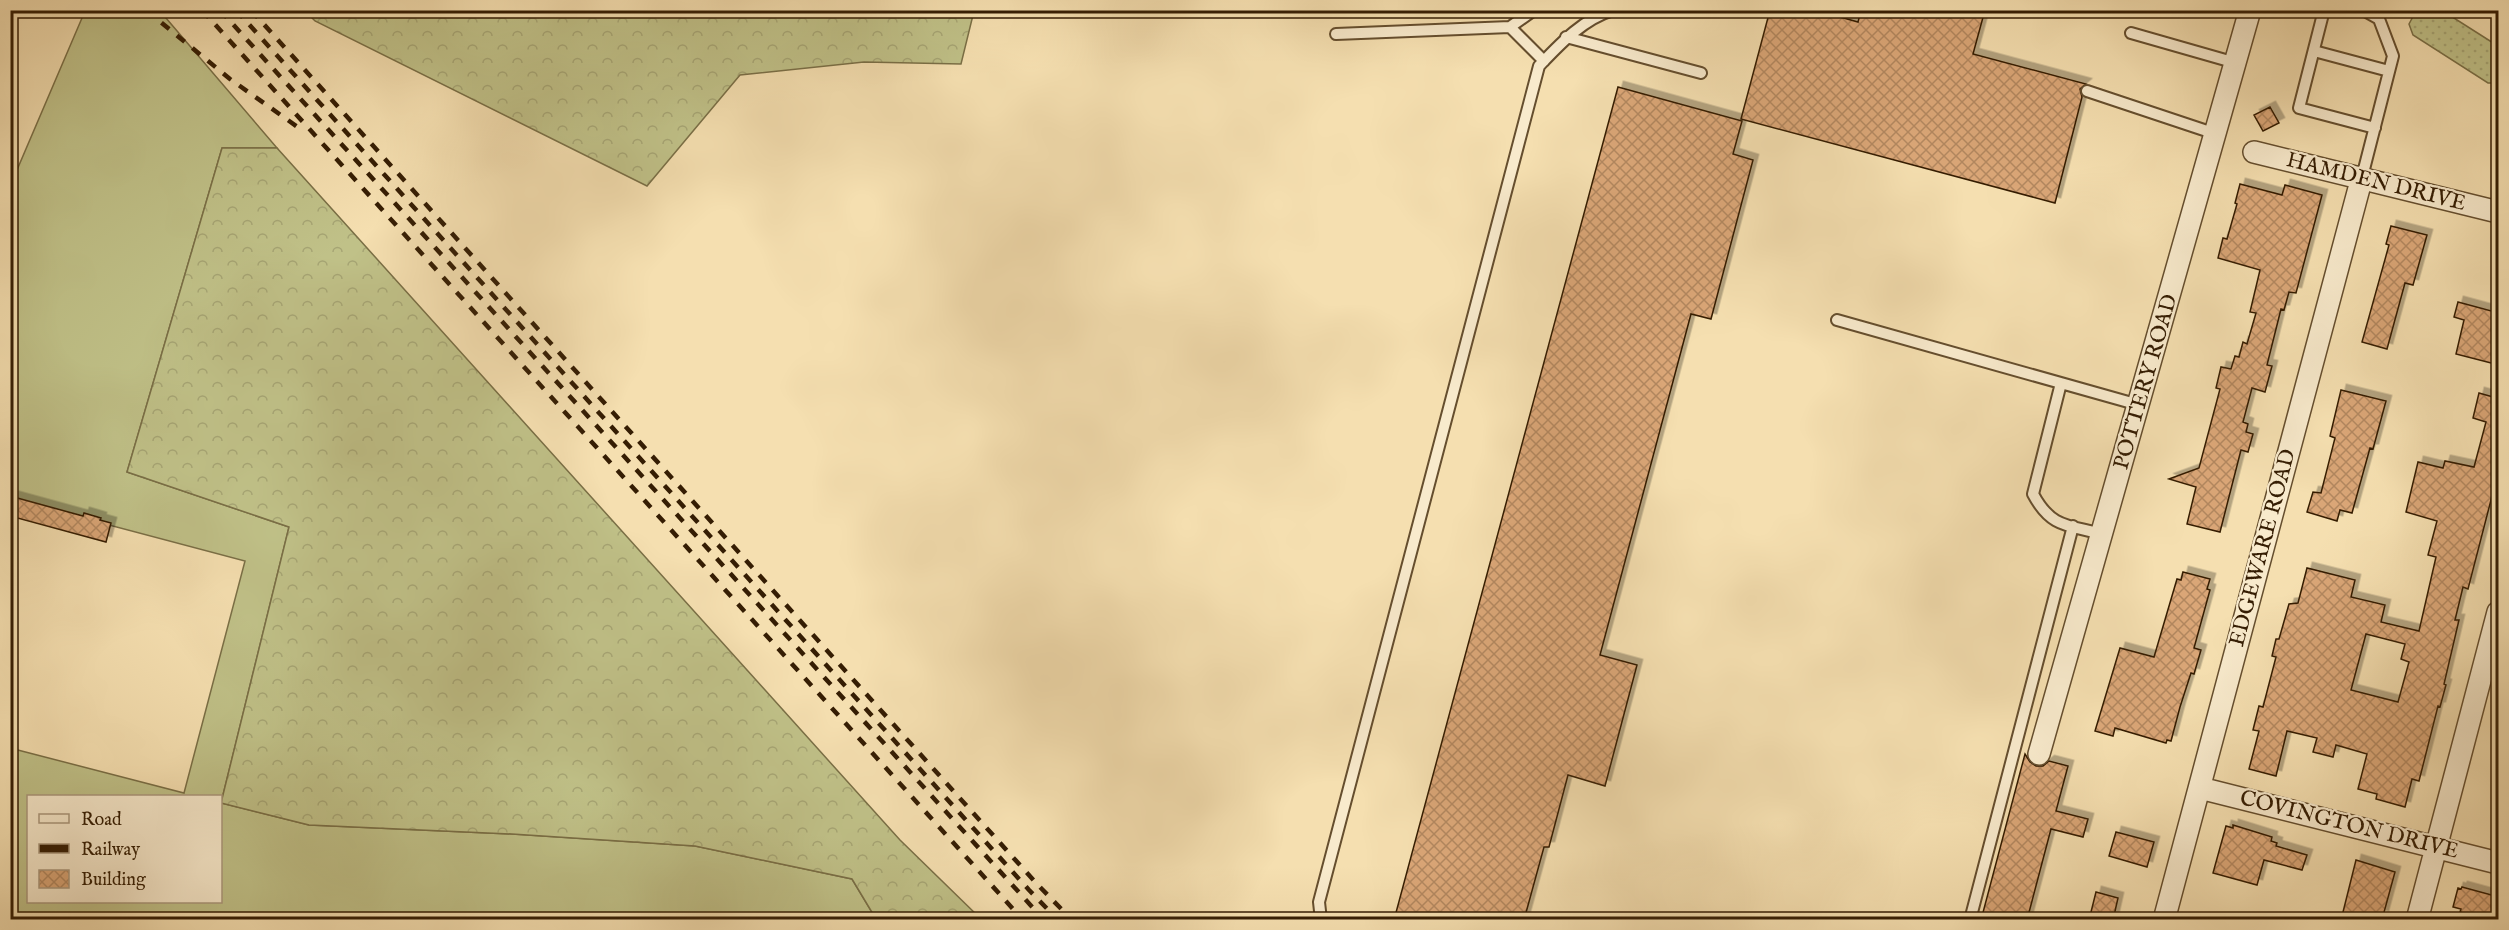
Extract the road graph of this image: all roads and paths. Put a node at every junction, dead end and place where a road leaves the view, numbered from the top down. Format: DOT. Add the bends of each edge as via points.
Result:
graph roads {
  1 [pos="1534,10"];
  2 [pos="1613,10"];
  3 [pos="2250,10"];
  4 [pos="2324,10"];
  5 [pos="2363,10"];
  6 [pos="1510,27"];
  7 [pos="2131,33"];
  8 [pos="1336,34"];
  9 [pos="1566,37"];
  10 [pos="2314,51"];
  11 [pos="1544,61"];
  12 [pos="2236,63"];
  13 [pos="2390,70"];
  14 [pos="1701,73"];
  15 [pos="2087,91"];
  16 [pos="2375,128"];
  17 [pos="2217,134"];
  18 [pos="2254,152"];
  19 [pos="2362,177"];
  20 [pos="2499,212"];
  21 [pos="1837,320"];
  22 [pos="2061,383"];
  23 [pos="2139,405"];
  24 [pos="2073,526"];
  25 [pos="2102,534"];
  26 [pos="2499,612"];
  27 [pos="2039,754"];
  28 [pos="2200,788"];
  29 [pos="2435,846"];
  30 [pos="2499,863"];
  31 [pos="1321,920"];
  32 [pos="1970,920"];
  33 [pos="2164,920"];
  34 [pos="2417,920"];
  1 -- 6 [label="lane"];
  2 -- 9 [label="lane"];
  3 -- 12 [label="street, POTTERY ROAD"];
  4 -- 10 [label="lane"];
  5 -- 13 [label="lane" via="2379,19 2393,56"];
  6 -- 8 [label="lane"];
  6 -- 11 [label="lane"];
  7 -- 12 [label="lane"];
  9 -- 11 [label="lane"];
  9 -- 14 [label="lane"];
  10 -- 13 [label="lane"];
  10 -- 16 [label="lane" via="2299,108"];
  11 -- 31 [label="lane" via="1536,77 1319,903"];
  12 -- 17 [label="street, POTTERY ROAD"];
  13 -- 16 [label="lane"];
  15 -- 17 [label="lane"];
  16 -- 19 [label="lane"];
  17 -- 23 [label="street, POTTERY ROAD"];
  18 -- 19 [label="street, HAMDEN DRIVE"];
  19 -- 20 [label="street, HAMDEN DRIVE"];
  19 -- 28 [label="street, EDGEWARE ROAD"];
  21 -- 22 [label="lane"];
  22 -- 23 [label="lane"];
  22 -- 24 [label="lane" via="2033,494 2042,511 2057,522"];
  23 -- 25 [label="street, POTTERY ROAD"];
  24 -- 25 [label="lane"];
  24 -- 32 [label="lane"];
  25 -- 27 [label="street, POTTERY ROAD"];
  26 -- 29 [label="street"];
  28 -- 29 [label="street, COVINGTON DRIVE"];
  28 -- 33 [label="street, EDGEWARE ROAD"];
  29 -- 30 [label="street, COVINGTON DRIVE"];
  29 -- 34 [label="street"];
}
